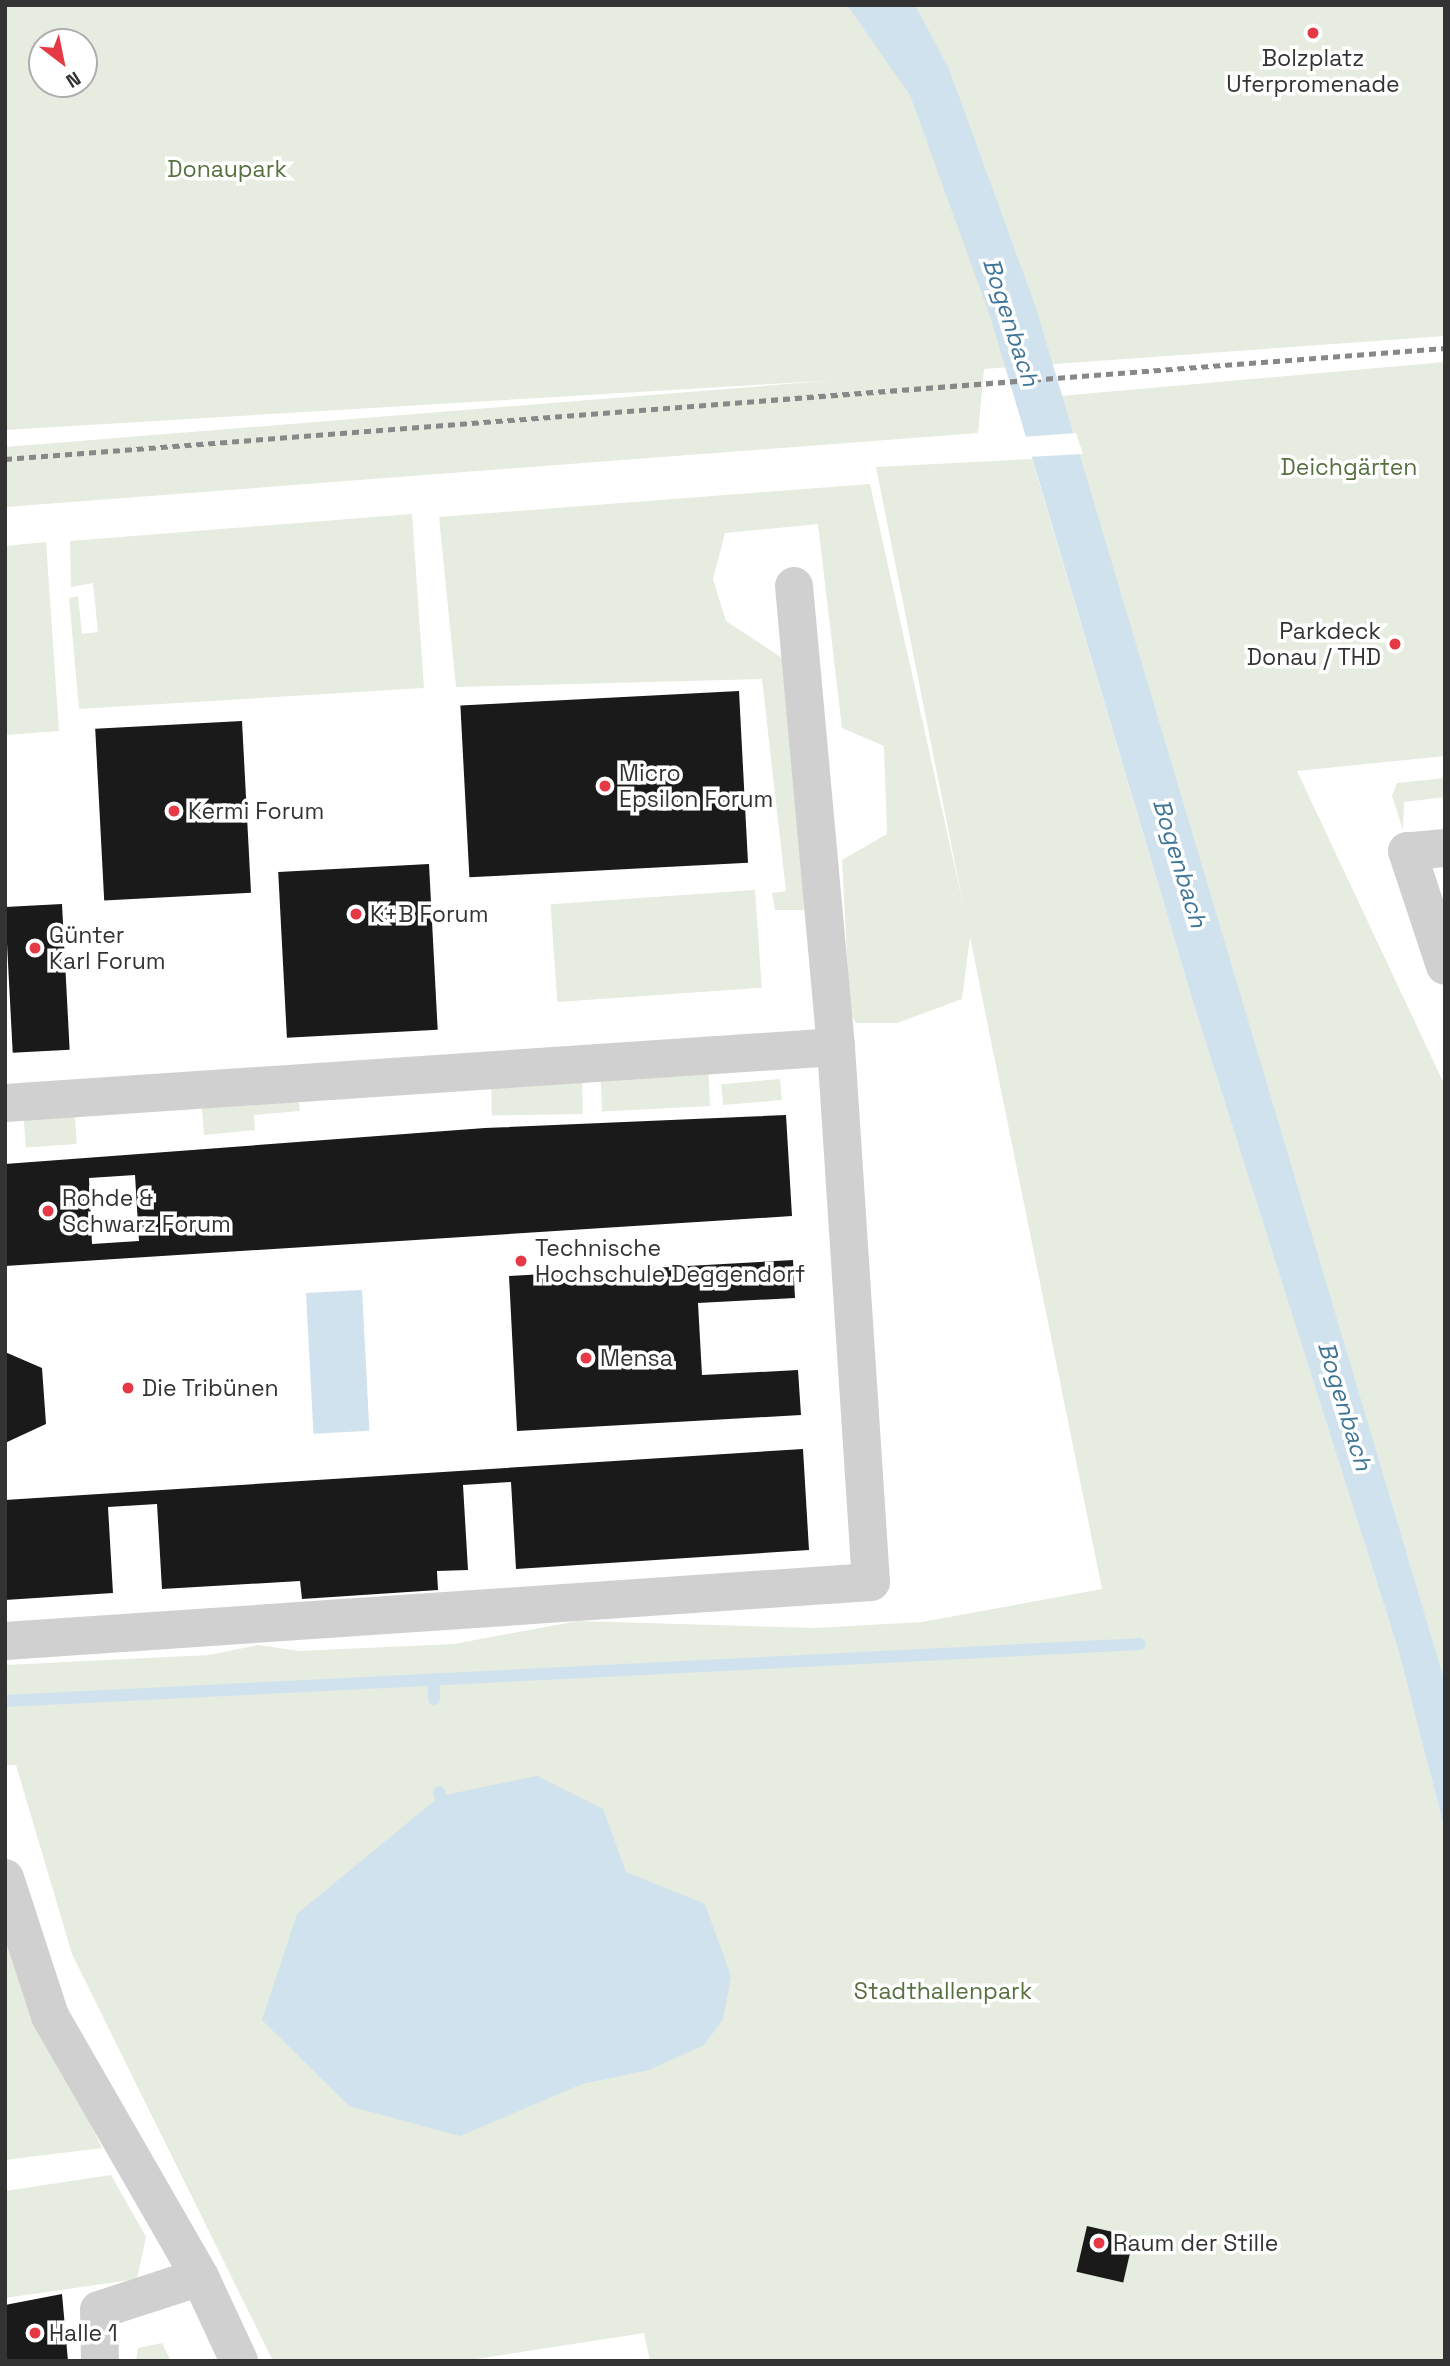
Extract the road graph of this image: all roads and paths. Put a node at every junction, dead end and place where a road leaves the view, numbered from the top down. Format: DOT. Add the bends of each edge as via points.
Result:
graph roads {
  1 [pos="794,586"];
  2 [pos="1445,848"];
  3 [pos="1445,967"];
  4 [pos="836,1047"];
  5 [pos="5,1103"];
  6 [pos="5,1641"];
  7 [pos="5,1878"];
  8 [pos="200,2277"];
  9 [pos="100,2361"];
  10 [pos="239,2361"];
  1 -- 4 [label="lane"];
  2 -- 3 [label="lane" via="1407,851"];
  4 -- 5 [label="lane"];
  4 -- 6 [label="lane" via="871,1582"];
  7 -- 8 [label="lane" via="50,2017"];
  8 -- 9 [label="lane" via="99,2310"];
  8 -- 10 [label="lane"];
}
